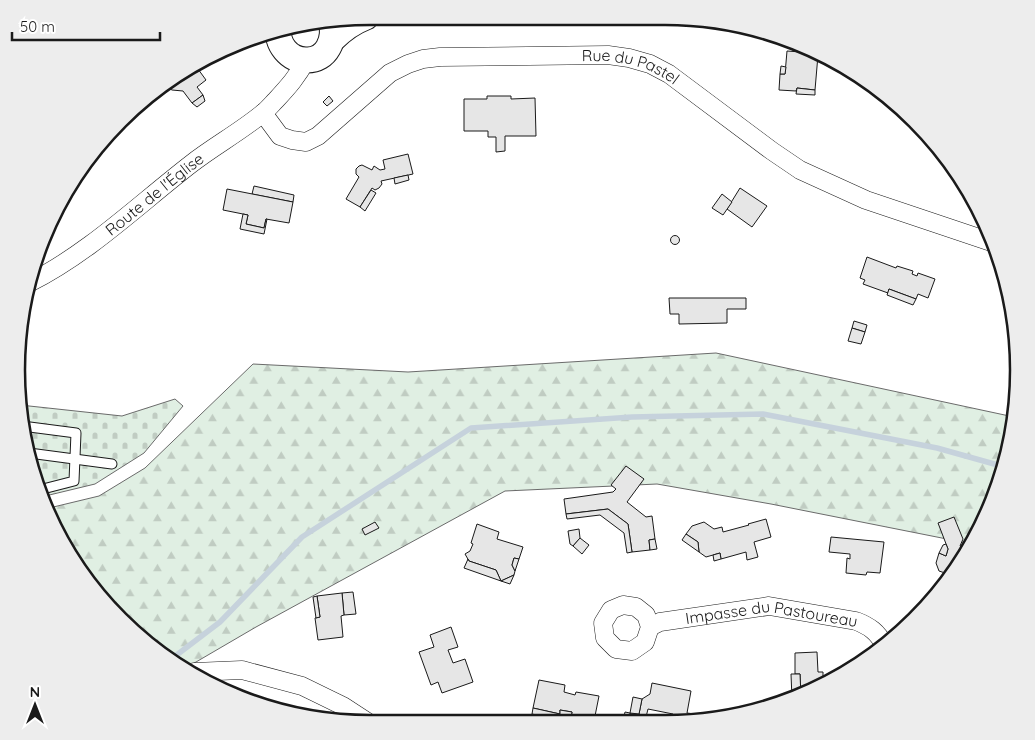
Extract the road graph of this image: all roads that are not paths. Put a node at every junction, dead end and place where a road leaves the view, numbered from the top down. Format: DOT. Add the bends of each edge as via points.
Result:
graph roads {
  1 [pos="347,26"];
  2 [pos="332,30"];
  3 [pos="285,40"];
  4 [pos="263,113"];
  5 [pos="985,241"];
  6 [pos="38,279"];
  7 [pos="30,427"];
  8 [pos="36,454"];
  9 [pos="75,459"];
  10 [pos="112,464"];
  11 [pos="44,485"];
  12 [pos="54,486"];
  13 [pos="46,488"];
  14 [pos="650,627"];
  15 [pos="881,639"];
  16 [pos="202,672"];
  17 [pos="356,714"];
  1 -- 2 [label="street"];
  2 -- 3 [label="street" via="329,47 315,59"];
  3 -- 4 [label="street, Route de l'Église" via="281,89 276,100"];
  4 -- 5 [label="street, Rue du Pastel" via="280,136 306,142 318,136 390,74 423,59 608,55 629,58 669,74 800,170 866,200"];
  4 -- 6 [label="street, Route de l'Église" via="193,163 109,231"];
  7 -- 9 [label="lane" via="76,433"];
  8 -- 9 [label="lane"];
  9 -- 10 [label="lane"];
  9 -- 12 [label="lane" via="74,481"];
  11 -- 12 [label="lane"];
  12 -- 13 [label="lane"];
  14 -- 15 [label="street, Impasse du Pastoureau" via="660,622 769,606 856,621 870,627"];
  16 -- 17 [label="street" via="242,670 302,686"];
}
